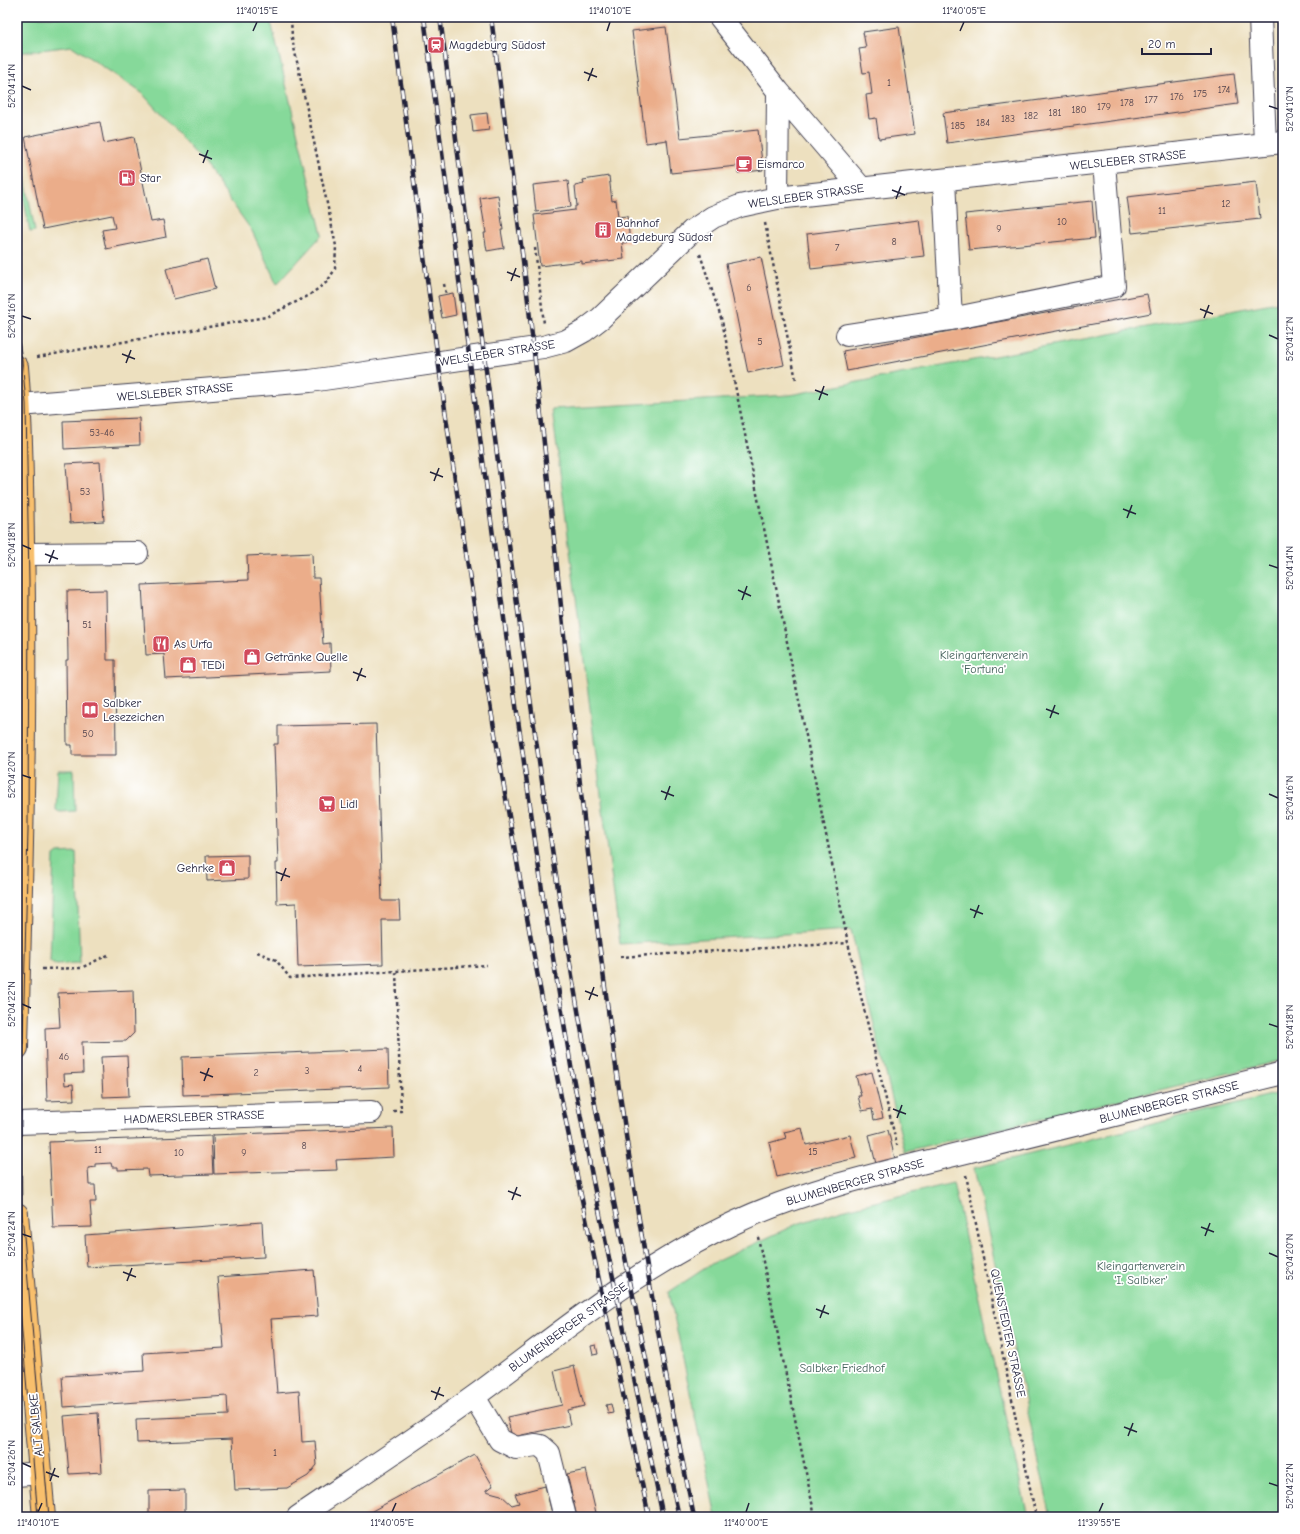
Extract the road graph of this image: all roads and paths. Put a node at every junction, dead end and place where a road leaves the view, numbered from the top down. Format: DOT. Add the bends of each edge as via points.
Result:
graph roads {
  1 [pos="291,17"];
  2 [pos="720,17"];
  3 [pos="1260,17"];
  4 [pos="778,91"];
  5 [pos="1274,143"];
  6 [pos="1104,163"];
  7 [pos="944,180"];
  8 [pos="862,189"];
  9 [pos="769,200"];
  10 [pos="692,231"];
  11 [pos="535,248"];
  12 [pos="444,284"];
  13 [pos="446,294"];
  14 [pos="951,319"];
  15 [pos="847,335"];
  16 [pos="547,346"];
  17 [pos="36,357"];
  18 [pos="17,367"];
  19 [pos="796,380"];
  20 [pos="20,405"];
  21 [pos="137,553"];
  22 [pos="23,556"];
  23 [pos="19,940"];
  24 [pos="848,943"];
  25 [pos="257,952"];
  26 [pos="108,955"];
  27 [pos="620,957"];
  28 [pos="487,965"];
  29 [pos="19,969"];
  30 [pos="396,972"];
  31 [pos="17,1048"];
  32 [pos="1283,1074"];
  33 [pos="371,1112"];
  34 [pos="17,1123"];
  35 [pos="962,1153"];
  36 [pos="902,1168"];
  37 [pos="17,1214"];
  38 [pos="749,1216"];
  39 [pos="474,1396"];
  40 [pos="40,1473"];
  41 [pos="17,1475"];
  42 [pos="44,1517"];
  43 [pos="298,1517"];
  44 [pos="565,1517"];
  45 [pos="815,1517"];
  46 [pos="1036,1517"];
  1 -- 17 [label="path" via="292,38 336,246 335,269 327,282 308,296 266,318"];
  2 -- 4 [label="street"];
  3 -- 5 [label="street"];
  4 -- 8 [label="street"];
  4 -- 9 [label="street"];
  5 -- 6 [label="street, WELSLEBER STRASSE"];
  6 -- 7 [label="street, WELSLEBER STRASSE"];
  6 -- 14 [label="street" via="1114,286"];
  7 -- 8 [label="street, WELSLEBER STRASSE"];
  7 -- 14 [label="street"];
  8 -- 9 [label="street, WELSLEBER STRASSE"];
  9 -- 10 [label="street, WELSLEBER STRASSE" via="728,209"];
  9 -- 19 [label="path"];
  10 -- 16 [label="street, WELSLEBER STRASSE" via="601,318 576,336"];
  10 -- 24 [label="path" via="722,321"];
  11 -- 16 [label="path"];
  12 -- 13 [label="path"];
  14 -- 15 [label="street"];
  16 -- 20 [label="street, WELSLEBER STRASSE" via="310,381"];
  18 -- 20 [label="main road"];
  20 -- 22 [label="main road"];
  21 -- 22 [label="street"];
  22 -- 23 [label="main road" via="25,712"];
  23 -- 29 [label="main road"];
  24 -- 27 [label="path"];
  24 -- 36 [label="path"];
  25 -- 30 [label="path" via="276,960 290,978"];
  26 -- 29 [label="path" via="80,968"];
  28 -- 30 [label="path"];
  29 -- 31 [label="main road"];
  30 -- 33 [label="path" via="401,1110"];
  32 -- 35 [label="street, BLUMENBERGER STRASSE"];
  33 -- 34 [label="street, HADMERSLEBER STRASSE"];
  35 -- 36 [label="street, BLUMENBERGER STRASSE"];
  35 -- 46 [label="path, QUENSTEDTER STRASSE"];
  36 -- 38 [label="street, BLUMENBERGER STRASSE" via="817,1192"];
  37 -- 40 [label="main road, ALT SALBKE"];
  38 -- 39 [label="street, BLUMENBERGER STRASSE" via="701,1239 630,1282"];
  38 -- 45 [label="path" via="760,1242"];
  39 -- 43 [label="street, BLUMENBERGER STRASSE"];
  39 -- 44 [label="street" via="500,1440 516,1448 536,1445 547,1450"];
  40 -- 41 [label="street"];
  40 -- 42 [label="main road, ALT SALBKE"];
}
